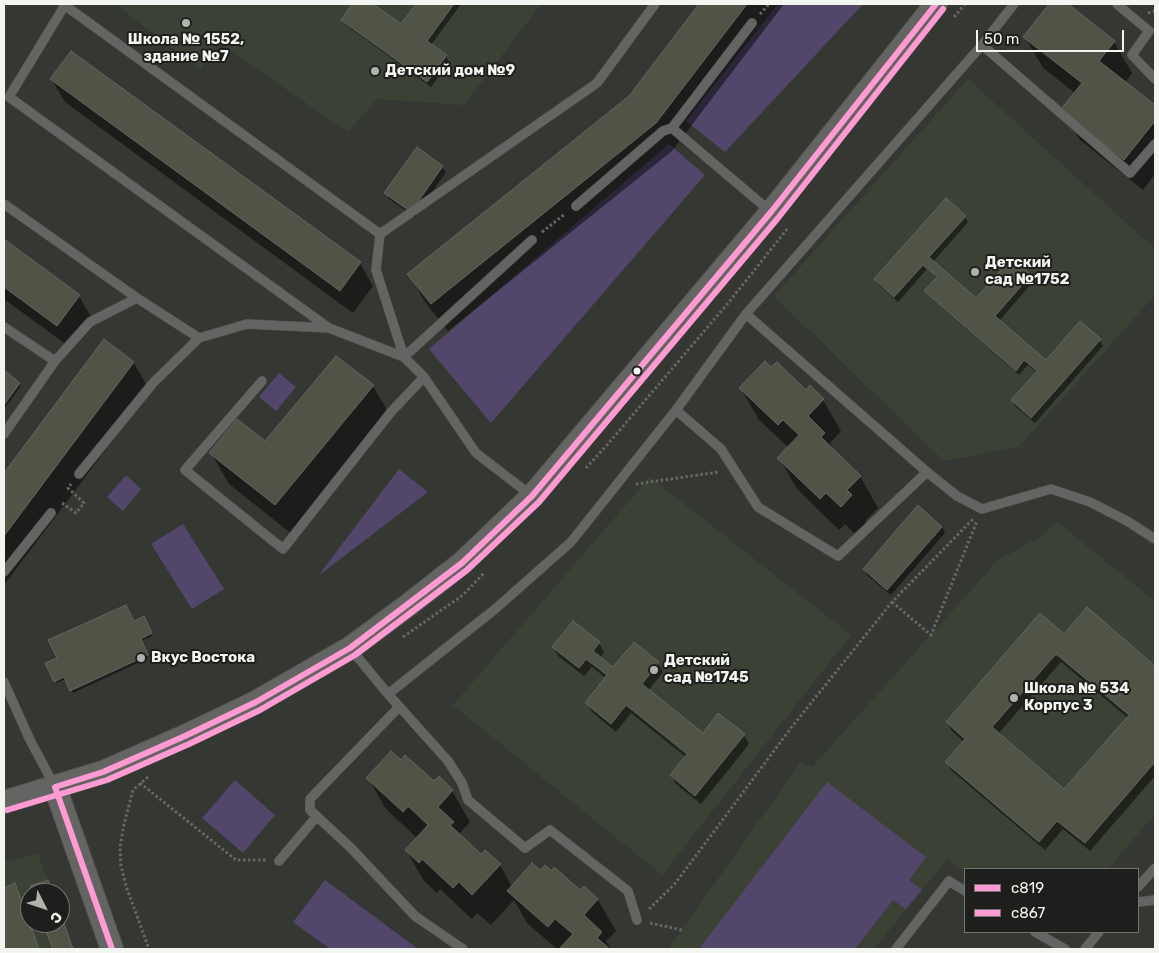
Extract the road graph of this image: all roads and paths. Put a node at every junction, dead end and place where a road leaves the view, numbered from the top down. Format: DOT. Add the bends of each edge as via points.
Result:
graph roads {
  1 [pos="655,4"];
  2 [pos="936,4"];
  3 [pos="1014,4"];
  4 [pos="1117,4"];
  5 [pos="64,5"];
  6 [pos="752,24"];
  7 [pos="982,45"];
  8 [pos="1155,80"];
  9 [pos="672,128"];
  10 [pos="1155,144"];
  11 [pos="4,204"];
  12 [pos="576,206"];
  13 [pos="772,212"];
  14 [pos="380,234"];
  15 [pos="532,240"];
  16 [pos="136,298"];
  17 [pos="746,314"];
  18 [pos="4,327"];
  19 [pos="329,328"];
  20 [pos="199,338"];
  21 [pos="404,357"];
  22 [pos="55,361"];
  23 [pos="424,377"];
  24 [pos="262,380"];
  25 [pos="676,410"];
  26 [pos="4,434"];
  27 [pos="735,470"];
  28 [pos="927,472"];
  29 [pos="79,474"];
  30 [pos="616,487"];
  31 [pos="532,496"];
  32 [pos="982,509"];
  33 [pos="51,512"];
  34 [pos="1155,538"];
  35 [pos="4,572"];
  36 [pos="892,602"];
  37 [pos="350,648"];
  38 [pos="4,682"];
  39 [pos="388,694"];
  40 [pos="399,707"];
  41 [pos="140,782"];
  42 [pos="55,787"];
  43 [pos="4,802"];
  44 [pos="317,816"];
  45 [pos="279,861"];
  46 [pos="1155,868"];
  47 [pos="1139,886"];
  48 [pos="964,890"];
  49 [pos="1155,900"];
  50 [pos="1139,902"];
  51 [pos="637,920"];
  52 [pos="682,930"];
  53 [pos="1038,933"];
  54 [pos="1099,933"];
  55 [pos="112,949"];
  56 [pos="463,949"];
  57 [pos="896,949"];
  58 [pos="1065,949"];
  59 [pos="1085,949"];
  1 -- 14 [label="lane" via="597,83"];
  2 -- 13 [label="street"];
  3 -- 7 [label="lane"];
  4 -- 8 [label="lane" via="1149,31 1132,56"];
  5 -- 14 [label="lane"];
  5 -- 19 [label="lane" via="9,98"];
  6 -- 9 [label="lane"];
  7 -- 10 [label="lane" via="1130,173"];
  7 -- 17 [label="lane"];
  9 -- 12 [label="lane" via="663,131"];
  9 -- 13 [label="lane"];
  11 -- 16 [label="lane"];
  12 -- 15 [label="path"];
  13 -- 31 [label="street"];
  14 -- 21 [label="lane" via="376,270"];
  15 -- 21 [label="lane"];
  16 -- 20 [label="lane"];
  16 -- 22 [label="lane" via="90,322"];
  17 -- 25 [label="lane"];
  17 -- 28 [label="lane"];
  18 -- 22 [label="lane"];
  19 -- 20 [label="lane" via="247,324"];
  19 -- 21 [label="lane"];
  20 -- 29 [label="lane" via="153,383"];
  21 -- 23 [label="lane"];
  22 -- 26 [label="lane"];
  23 -- 24 [label="lane" via="391,412 283,549 186,470"];
  23 -- 31 [label="lane" via="476,453"];
  25 -- 27 [label="lane" via="721,449"];
  25 -- 30 [label="lane"];
  27 -- 28 [label="lane" via="758,507 838,556"];
  27 -- 30 [label="path"];
  28 -- 32 [label="lane" via="957,496"];
  29 -- 33 [label="path" via="68,488 84,503 76,513 59,501"];
  30 -- 39 [label="lane" via="564,548 494,610"];
  31 -- 37 [label="street" via="462,563"];
  32 -- 34 [label="lane" via="1051,489 1090,502"];
  32 -- 36 [label="path"];
  32 -- 36 [label="path" via="931,635"];
  33 -- 35 [label="lane"];
  36 -- 51 [label="path" via="790,728 674,885"];
  37 -- 39 [label="lane"];
  37 -- 42 [label="street" via="256,702 185,736 103,772"];
  38 -- 42 [label="lane"];
  39 -- 40 [label="lane"];
  40 -- 44 [label="lane" via="310,799 310,810"];
  40 -- 51 [label="lane" via="448,761 468,800 525,848 550,830 628,891"];
  41 -- 45 [label="path" via="236,860"];
  42 -- 43 [label="street"];
  42 -- 55 [label="street"];
  44 -- 45 [label="lane"];
  44 -- 56 [label="lane" via="415,916"];
  46 -- 47 [label="lane"];
  48 -- 57 [label="lane" via="950,881"];
  49 -- 50 [label="lane"];
  51 -- 52 [label="path"];
  53 -- 58 [label="lane"];
  54 -- 59 [label="lane"];
}
